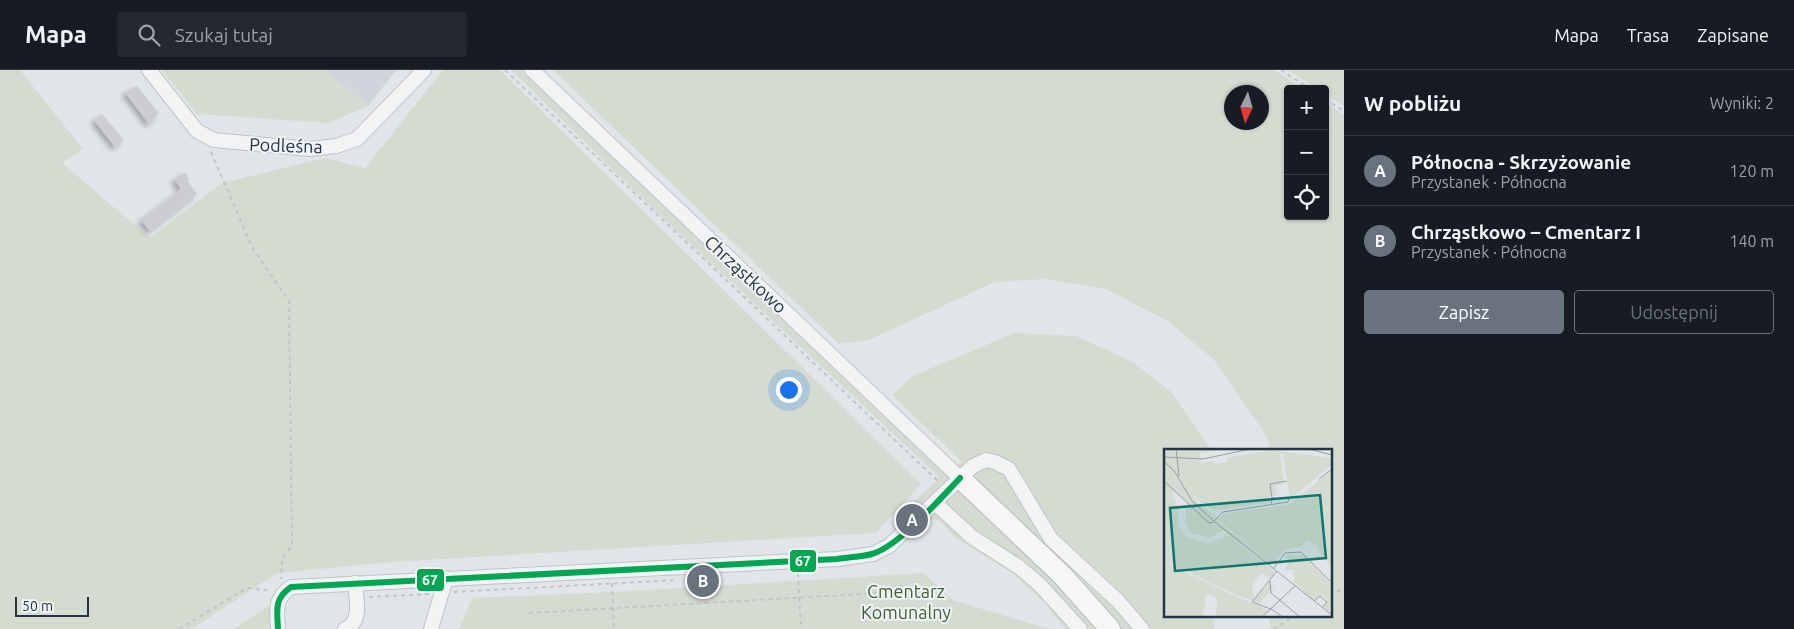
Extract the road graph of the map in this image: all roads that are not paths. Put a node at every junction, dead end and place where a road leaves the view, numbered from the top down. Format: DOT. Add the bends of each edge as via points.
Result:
graph roads {
  1 [pos="149,70"];
  2 [pos="424,70"];
  3 [pos="532,70"];
  4 [pos="960,478"];
  5 [pos="935,503"];
  6 [pos="446,578"];
  7 [pos="355,583"];
  8 [pos="353,627"];
  9 [pos="278,629"];
  10 [pos="431,629"];
  11 [pos="1080,629"];
  12 [pos="1110,629"];
  13 [pos="1142,629"];
  1 -- 2 [label="street, Podleśna" via="197,131 214,140 310,149 357,139"];
  3 -- 4 [label="street, Chrząstkowo"];
  4 -- 5 [label="street"];
  4 -- 12 [label="highway" via="1062,575"];
  4 -- 13 [label="street" via="986,460 1009,468 1051,539 1118,601"];
  5 -- 6 [label="street" via="889,546 873,554 837,559"];
  5 -- 11 [label="street" via="972,537 1020,567"];
  6 -- 7 [label="street"];
  6 -- 10 [label="street"];
  7 -- 8 [label="street" via="357,613"];
  7 -- 9 [label="street" via="291,587 281,594 277,606"];
}
